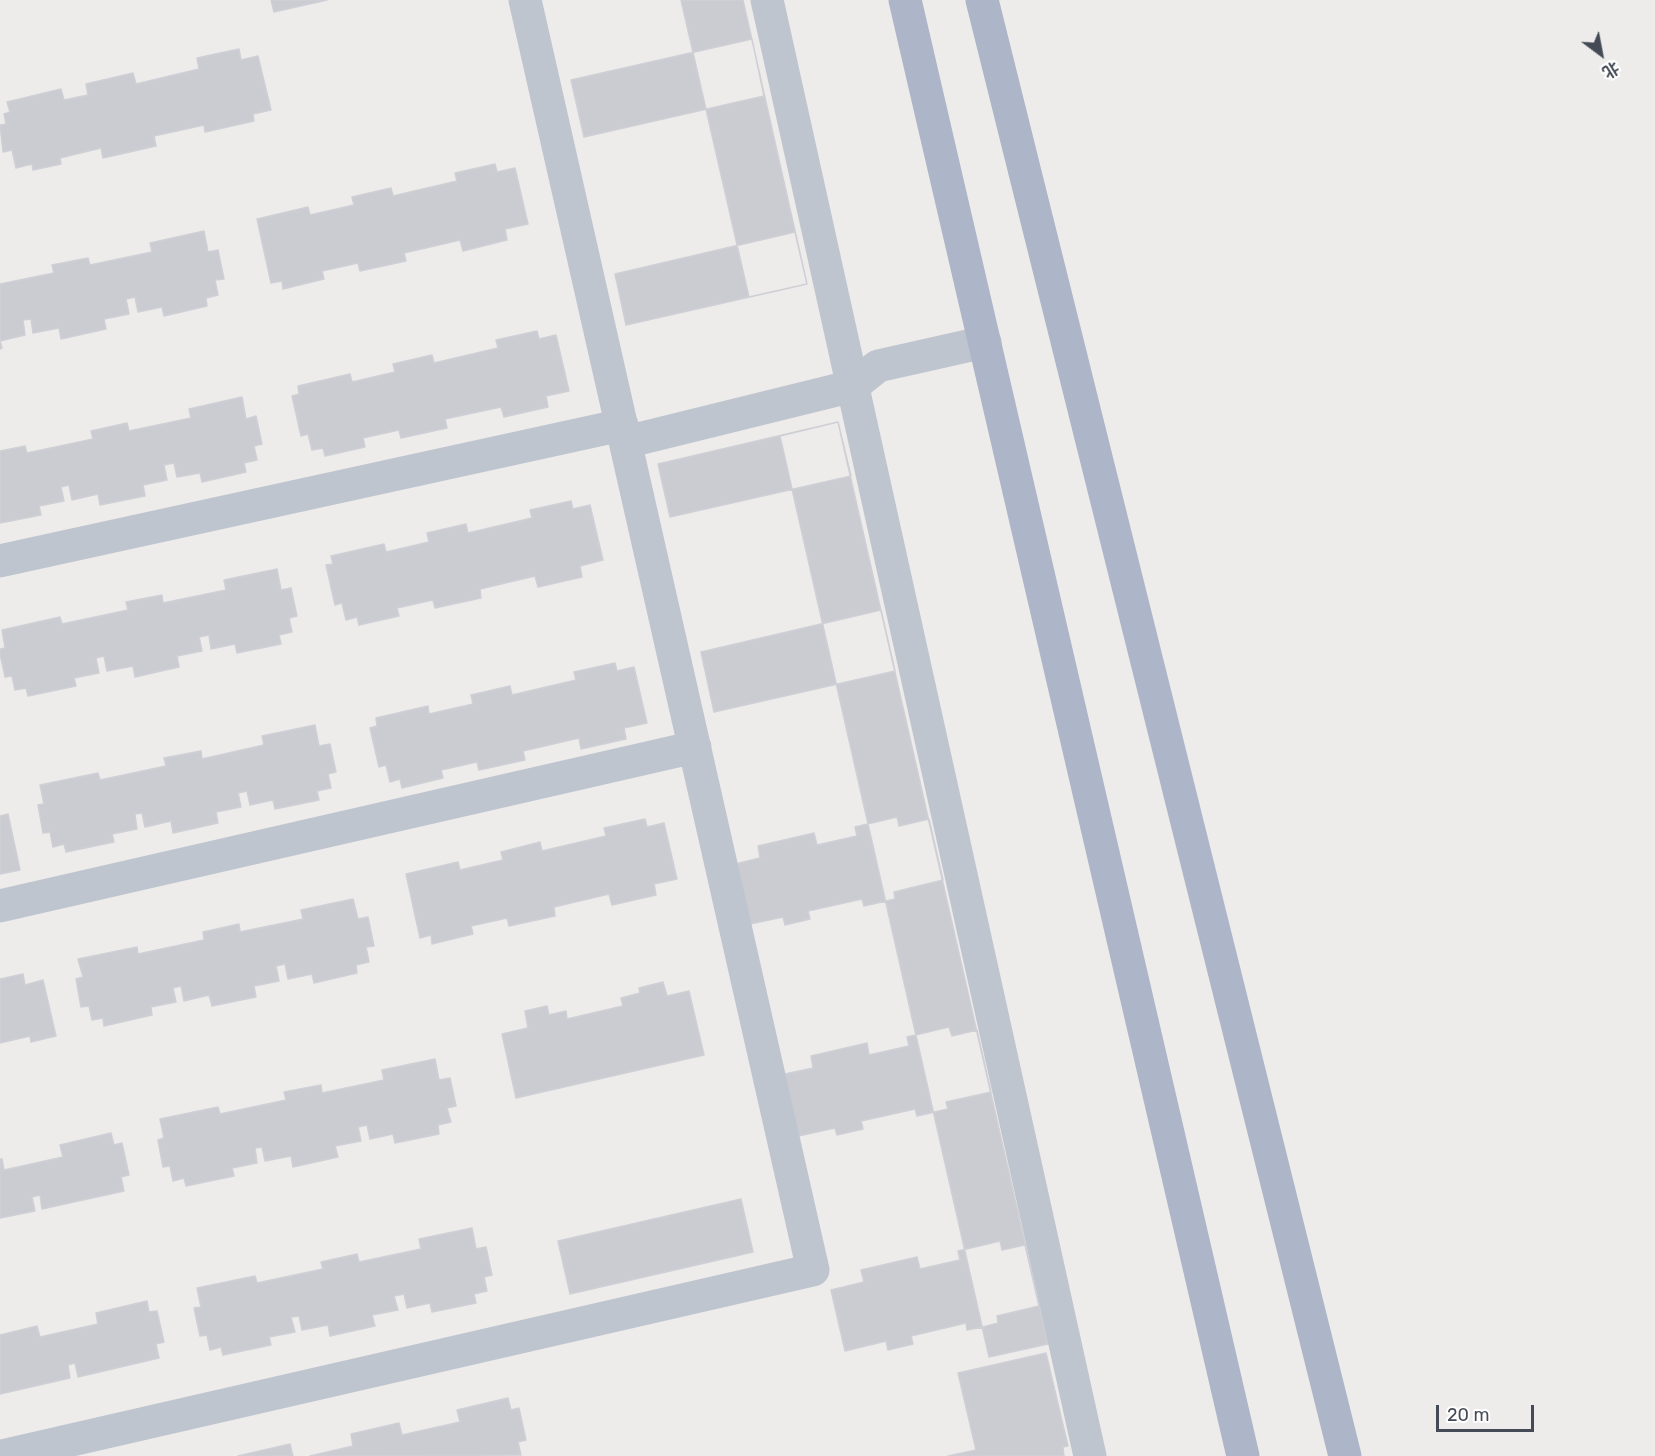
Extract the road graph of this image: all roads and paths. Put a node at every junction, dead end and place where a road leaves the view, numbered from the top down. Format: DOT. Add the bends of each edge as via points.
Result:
graph roads {
  1 [pos="525,0"];
  2 [pos="767,0"];
  3 [pos="905,0"];
  4 [pos="982,0"];
  5 [pos="985,342"];
  6 [pos="852,386"];
  7 [pos="624,434"];
  8 [pos="0,561"];
  9 [pos="695,747"];
  10 [pos="0,906"];
  11 [pos="2,1456"];
  12 [pos="1090,1456"];
  13 [pos="1243,1456"];
  14 [pos="1345,1456"];
  1 -- 7 [label="lane"];
  2 -- 6 [label="lane"];
  3 -- 5 [label="main road"];
  4 -- 14 [label="main road"];
  5 -- 6 [label="lane" via="878,366"];
  5 -- 13 [label="main road"];
  6 -- 7 [label="lane"];
  6 -- 12 [label="lane"];
  7 -- 8 [label="lane"];
  7 -- 9 [label="lane"];
  9 -- 10 [label="lane"];
  9 -- 11 [label="lane" via="813,1270"];
}
